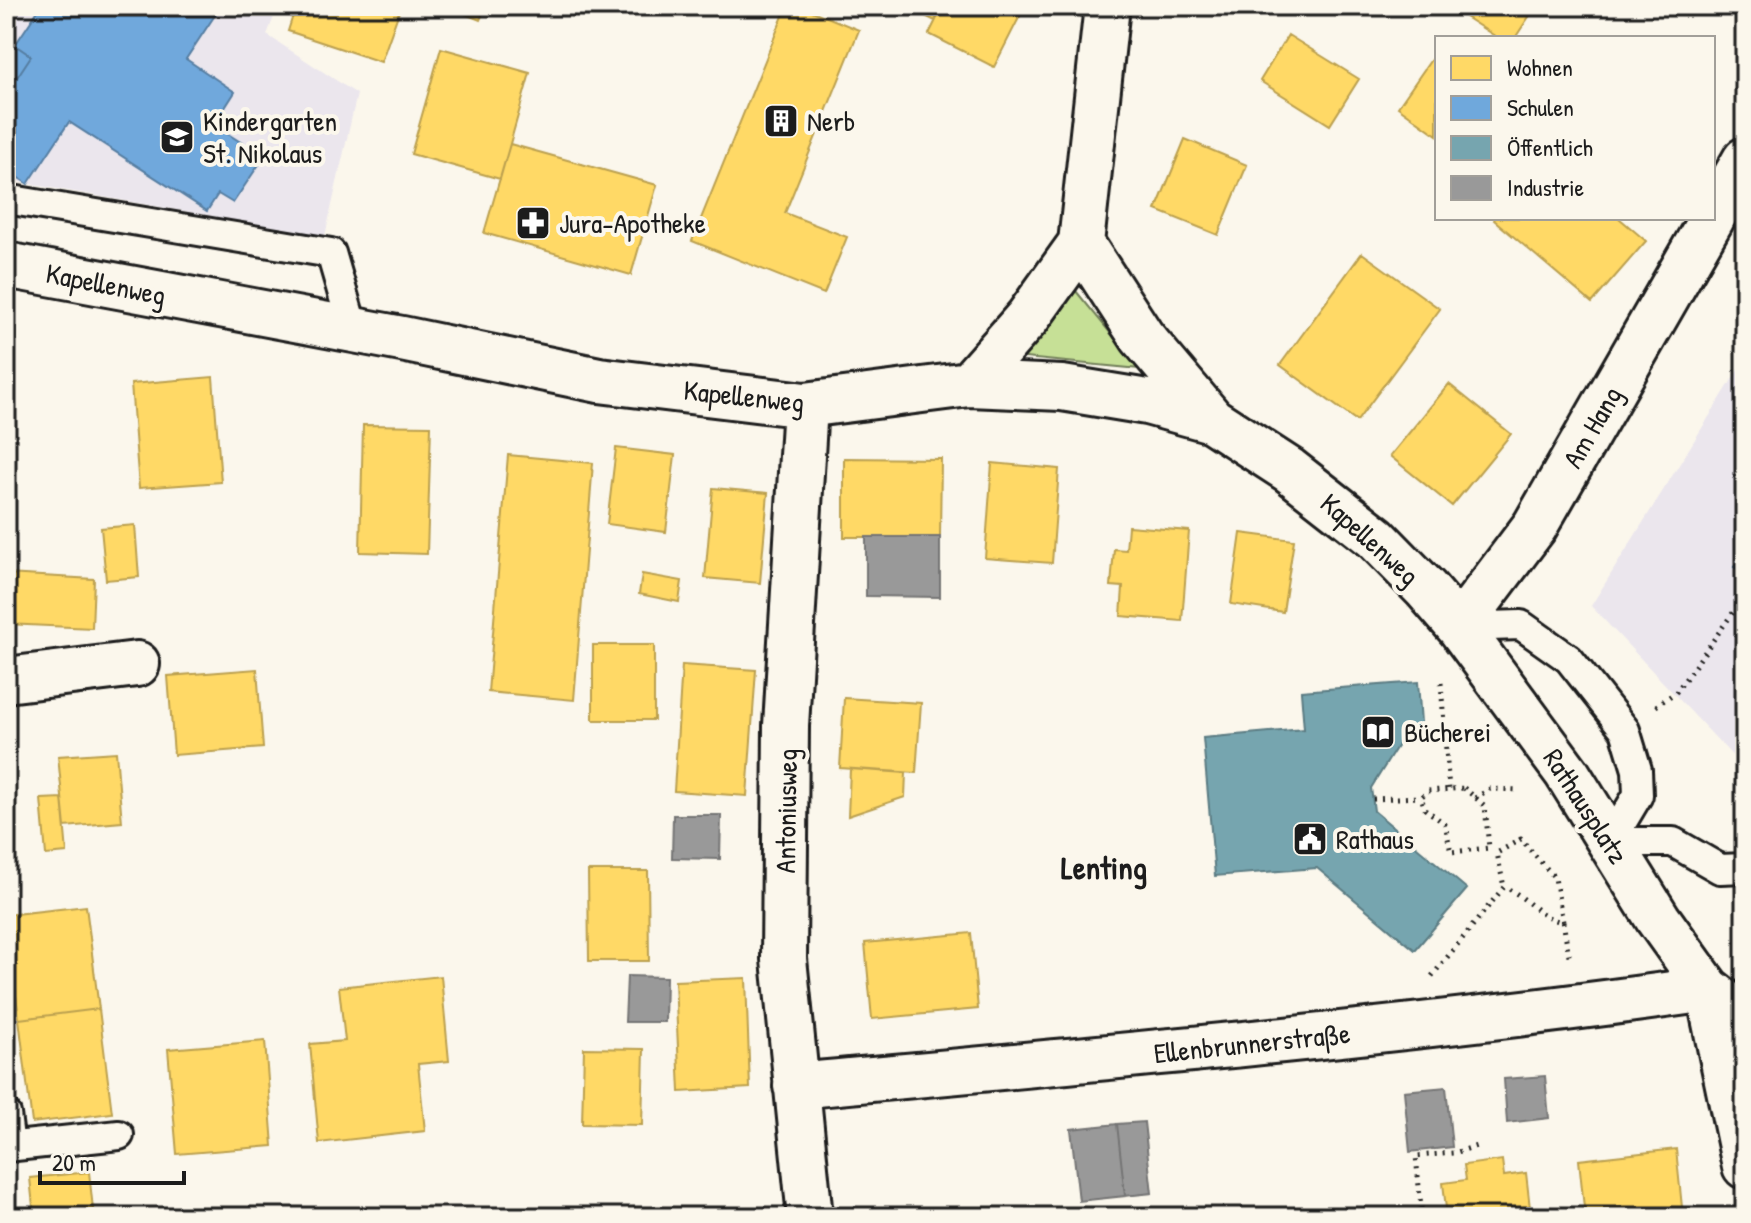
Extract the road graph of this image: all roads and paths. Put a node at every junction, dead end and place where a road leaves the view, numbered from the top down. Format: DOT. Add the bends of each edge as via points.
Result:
graph roads {
  1 [pos="1107,6"];
  2 [pos="1745,160"];
  3 [pos="6,199"];
  4 [pos="1715,212"];
  5 [pos="1710,220"];
  6 [pos="1081,243"];
  7 [pos="6,265"];
  8 [pos="353,329"];
  9 [pos="969,384"];
  10 [pos="805,405"];
  11 [pos="1212,420"];
  12 [pos="1745,596"];
  13 [pos="1459,627"];
  14 [pos="137,664"];
  15 [pos="1440,676"];
  16 [pos="6,680"];
  17 [pos="1676,692"];
  18 [pos="1449,790"];
  19 [pos="1531,790"];
  20 [pos="1421,797"];
  21 [pos="1475,798"];
  22 [pos="1373,799"];
  23 [pos="1610,842"];
  24 [pos="1489,848"];
  25 [pos="1497,853"];
  26 [pos="1745,868"];
  27 [pos="1504,887"];
  28 [pos="1708,989"];
  29 [pos="1745,1018"];
  30 [pos="1387,1028"];
  31 [pos="796,1086"];
  32 [pos="6,1114"];
  33 [pos="119,1135"];
  34 [pos="1480,1145"];
  35 [pos="8,1147"];
  36 [pos="1744,1151"];
  37 [pos="810,1217"];
  38 [pos="1422,1217"];
  1 -- 6 [label="street"];
  2 -- 4 [label="street, Am Hang"];
  3 -- 8 [label="lane" via="331,253"];
  5 -- 13 [label="street, Am Hang" via="1535,526"];
  6 -- 9 [label="street" via="1028,317"];
  6 -- 11 [label="street" via="1142,337"];
  7 -- 8 [label="street, Kapellenweg"];
  8 -- 10 [label="street, Kapellenweg" via="599,380"];
  9 -- 10 [label="street, Kapellenweg"];
  9 -- 11 [label="street, Kapellenweg" via="1062,388 1147,402"];
  10 -- 31 [label="street, Antoniusweg" via="786,726 784,959"];
  11 -- 13 [label="street, Kapellenweg" via="1289,470 1376,538"];
  12 -- 17 [label="path"];
  13 -- 23 [label="street, Rathausplatz" via="1567,773"];
  13 -- 23 [label="lane" via="1521,625 1569,659 1625,730 1638,795"];
  14 -- 16 [label="street"];
  15 -- 18 [label="path"];
  18 -- 20 [label="path" via="1428,791"];
  18 -- 21 [label="path" via="1464,788"];
  19 -- 21 [label="path" via="1490,789"];
  20 -- 22 [label="path"];
  20 -- 24 [label="path" via="1425,809 1445,824 1451,852"];
  21 -- 24 [label="path" via="1485,806"];
  23 -- 26 [label="lane" via="1673,842 1720,869"];
  23 -- 28 [label="street, Rathausplatz"];
  24 -- 25 [label="path"];
  25 -- 27 [label="path"];
  25 -- 27 [label="path" via="1521,839 1555,878 1563,922 1546,919"];
  27 -- 30 [label="path"];
  28 -- 29 [label="street"];
  28 -- 30 [label="street, Ellenbrunnerstraße"];
  28 -- 36 [label="street"];
  30 -- 31 [label="street, Ellenbrunnerstraße"];
  31 -- 37 [label="street, Antoniusweg"];
  32 -- 35 [label="lane"];
  33 -- 35 [label="lane"];
  34 -- 38 [label="path" via="1416,1156"];
}
